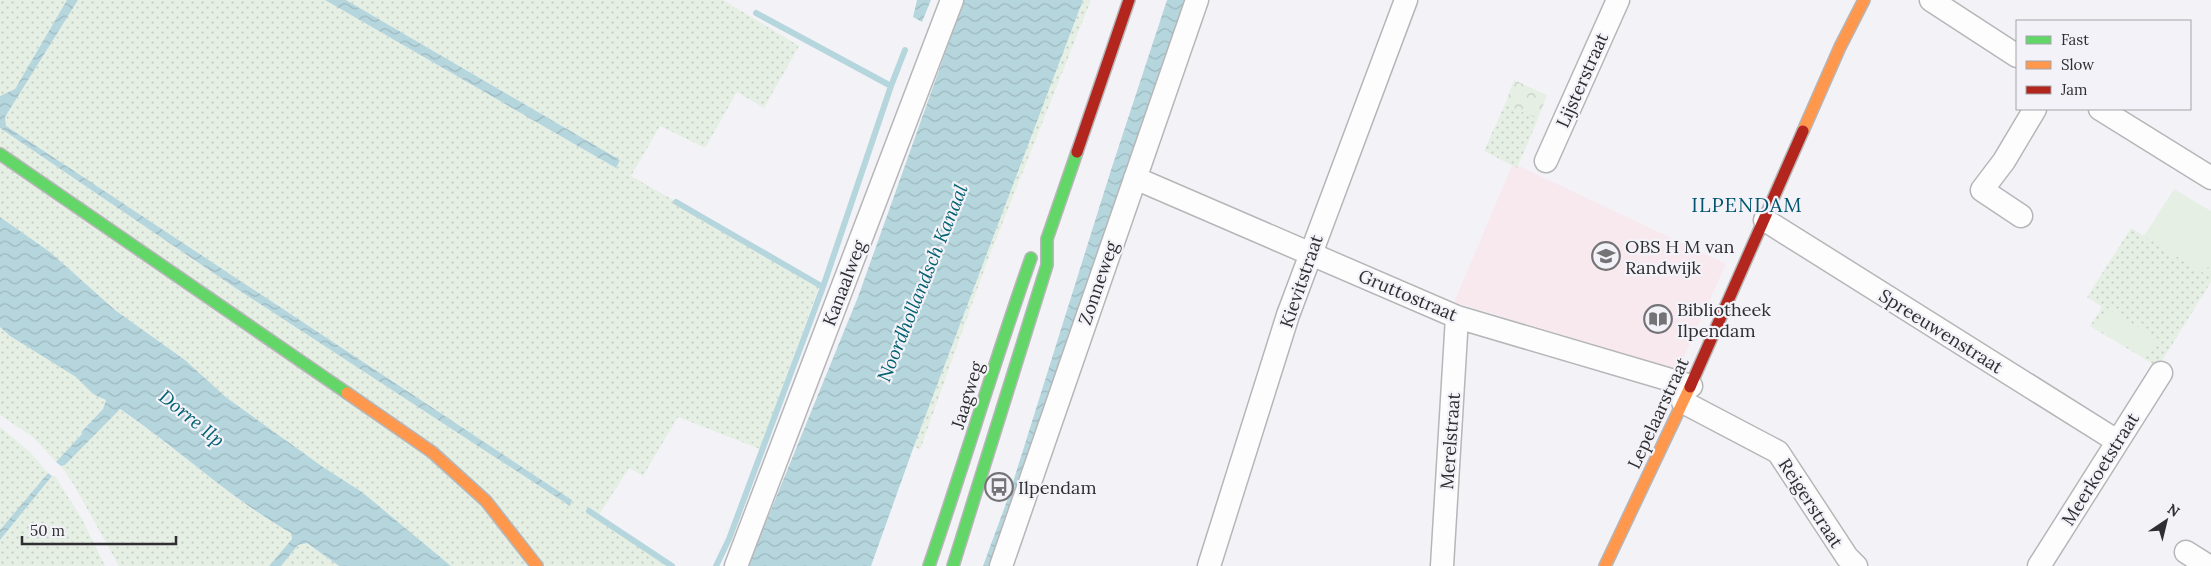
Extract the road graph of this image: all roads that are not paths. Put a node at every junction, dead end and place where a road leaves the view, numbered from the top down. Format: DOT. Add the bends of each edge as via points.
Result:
graph roads {
  1 [pos="952,0"];
  2 [pos="1129,0"];
  3 [pos="1198,0"];
  4 [pos="1406,0"];
  5 [pos="1618,0"];
  6 [pos="1864,0"];
  7 [pos="1930,0"];
  8 [pos="2016,55"];
  9 [pos="2034,110"];
  10 [pos="2102,110"];
  11 [pos="0,154"];
  12 [pos="1546,161"];
  13 [pos="1135,178"];
  14 [pos="2211,178"];
  15 [pos="2021,216"];
  16 [pos="1765,220"];
  17 [pos="1047,239"];
  18 [pos="1310,254"];
  19 [pos="1457,316"];
  20 [pos="2161,373"];
  21 [pos="1687,394"];
  22 [pos="2117,441"];
  23 [pos="2186,552"];
  24 [pos="1848,563"];
  25 [pos="538,566"];
  26 [pos="736,566"];
  27 [pos="929,566"];
  28 [pos="953,566"];
  29 [pos="1000,566"];
  30 [pos="1209,566"];
  31 [pos="1442,566"];
  32 [pos="1604,566"];
  33 [pos="2040,566"];
  34 [pos="2208,566"];
  1 -- 26 [label="street, Kanaalweg"];
  2 -- 17 [label="street, Jaagweg"];
  3 -- 13 [label="street, Zonneweg"];
  4 -- 18 [label="street, Kievitstraat"];
  5 -- 12 [label="street, Lijsterstraat"];
  6 -- 16 [label="street, Lepelaarstraat" via="1840,47"];
  7 -- 8 [label="street"];
  9 -- 15 [label="street" via="1982,190"];
  10 -- 14 [label="street"];
  11 -- 25 [label="street" via="432,452 486,501"];
  13 -- 18 [label="street, Gruttostraat"];
  13 -- 29 [label="street, Zonneweg"];
  16 -- 21 [label="street, Lepelaarstraat"];
  16 -- 22 [label="street, Spreeuwenstraat"];
  17 -- 27 [label="street, Jaagweg" via="1031,258"];
  17 -- 28 [label="street, Jaagweg" via="1047,264"];
  18 -- 19 [label="street, Gruttostraat"];
  18 -- 30 [label="street, Kievitstraat"];
  19 -- 21 [label="street, Gruttostraat"];
  19 -- 31 [label="street, Merelstraat"];
  20 -- 22 [label="street, Meerkoetstraat"];
  21 -- 24 [label="street, Reigerstraat" via="1778,452"];
  21 -- 32 [label="street, Lepelaarstraat"];
  22 -- 33 [label="street, Meerkoetstraat"];
  23 -- 34 [label="street"];
}
